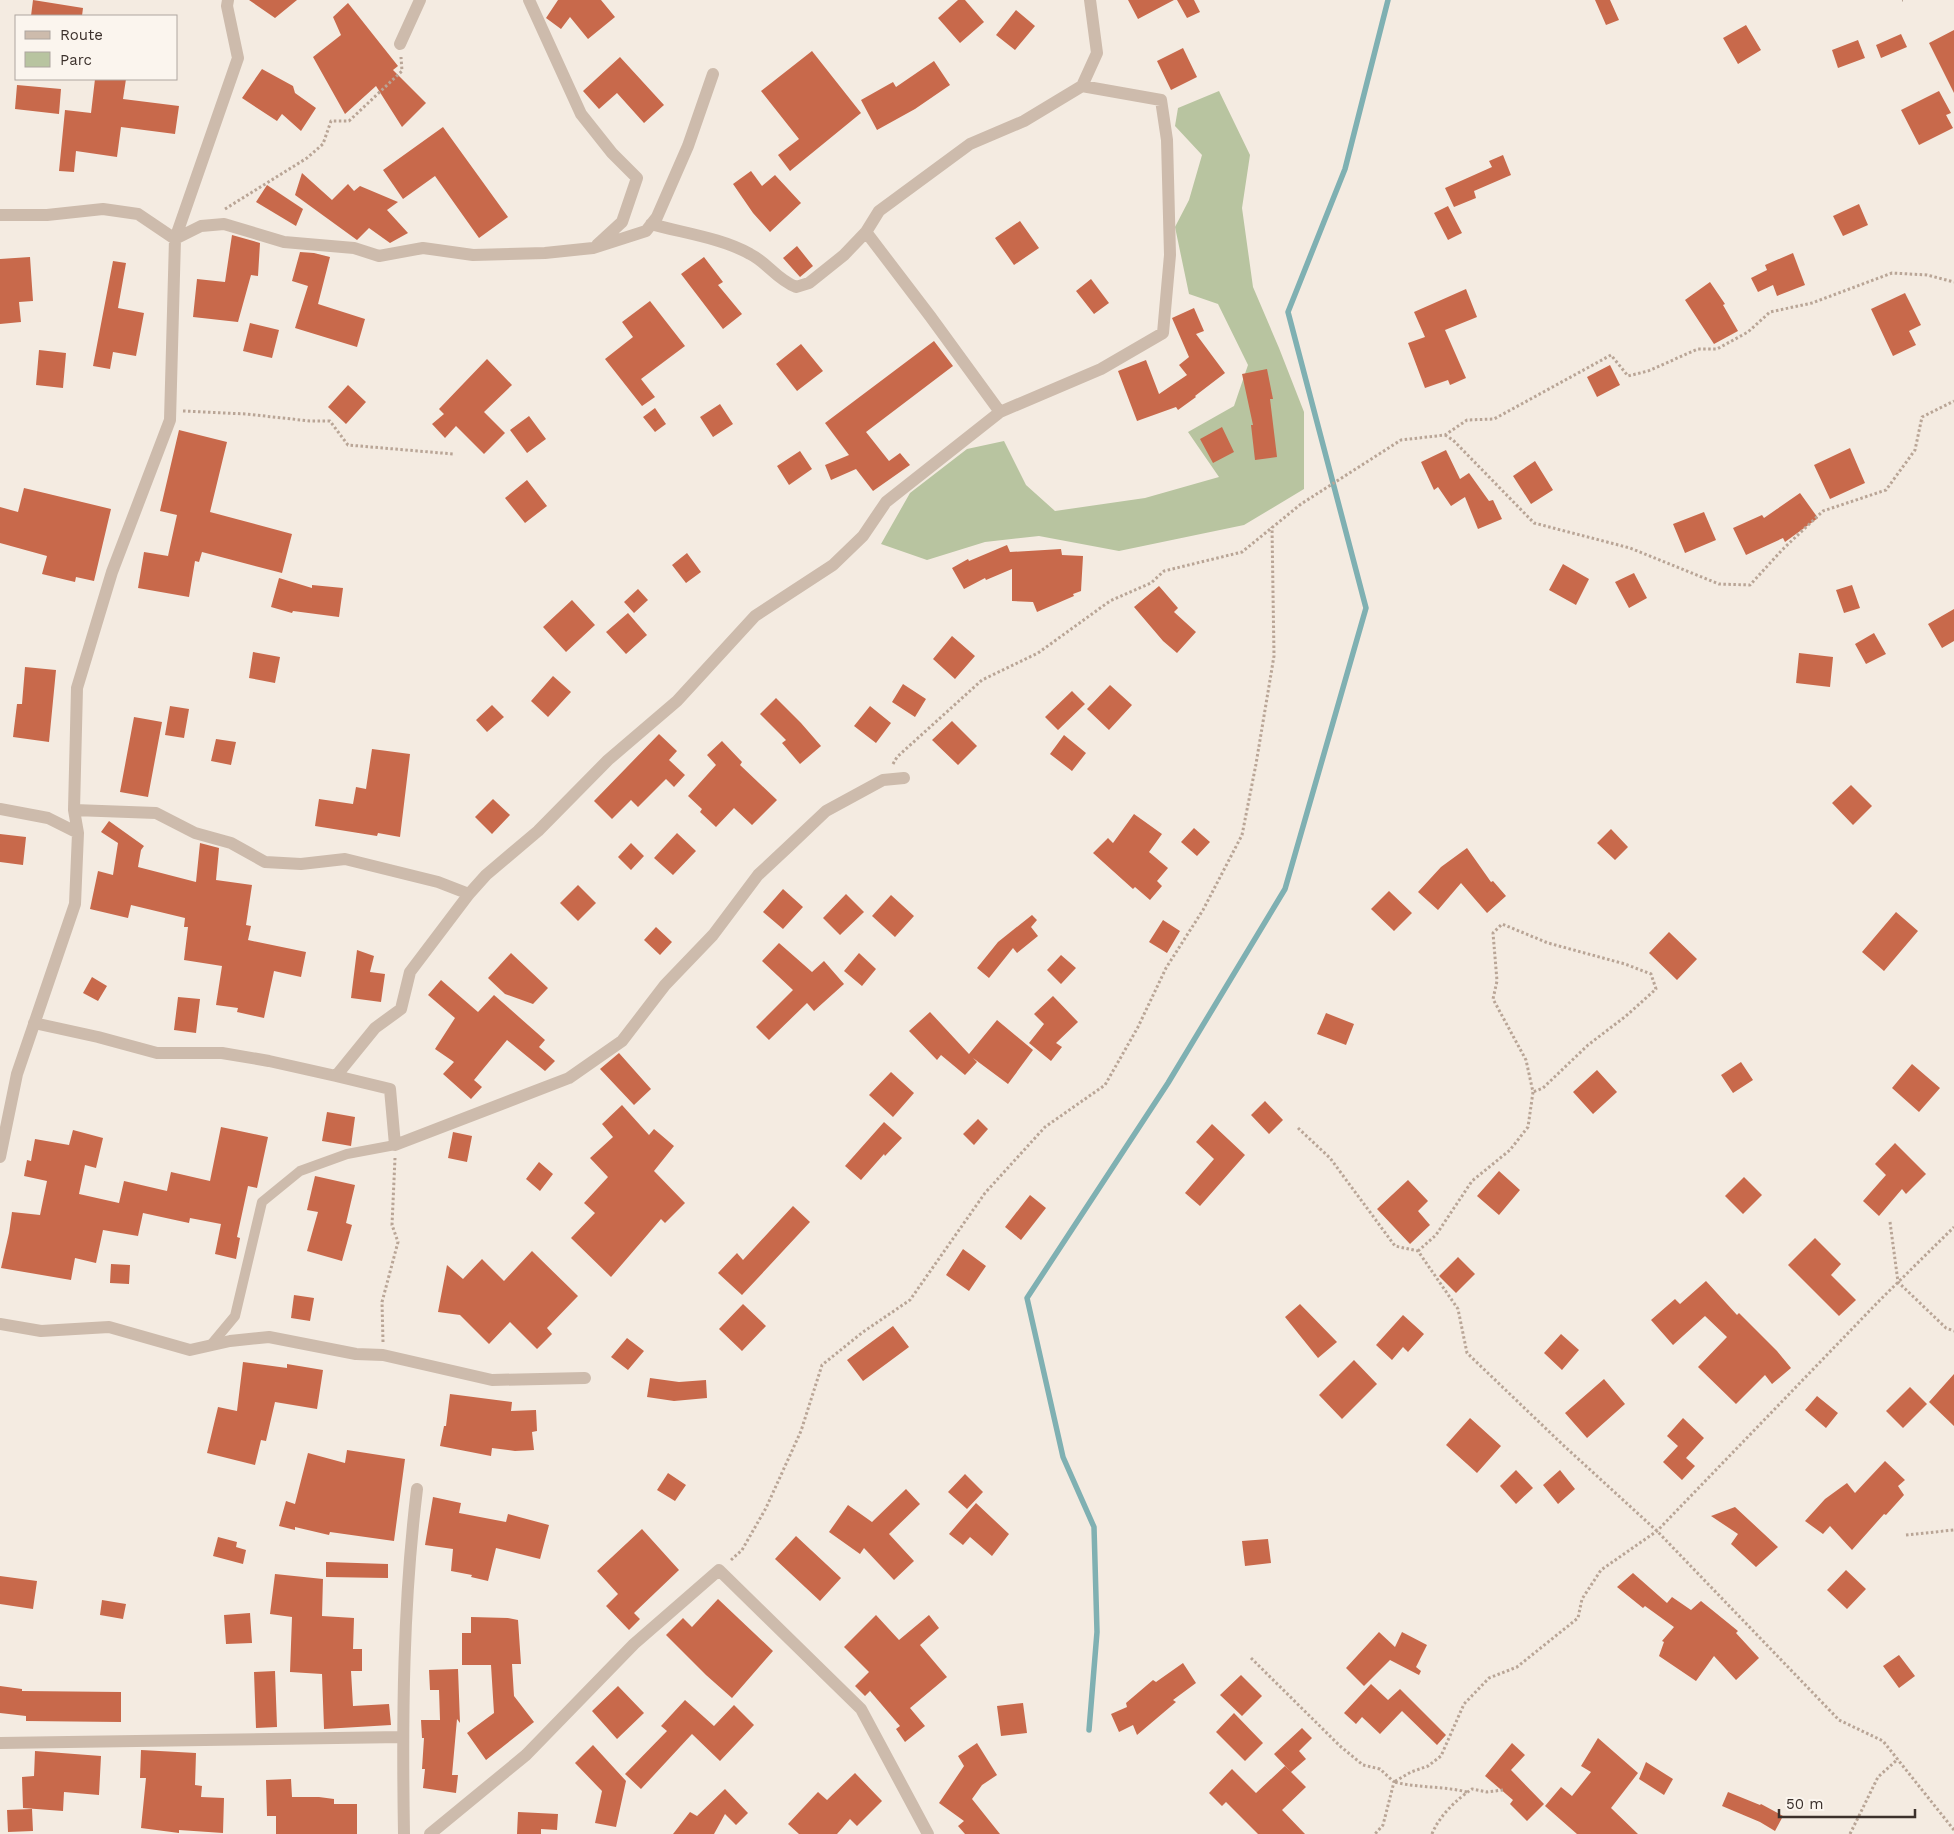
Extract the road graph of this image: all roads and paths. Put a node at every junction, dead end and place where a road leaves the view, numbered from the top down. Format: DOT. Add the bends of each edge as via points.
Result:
graph roads {
  1 [pos="228,0"];
  2 [pos="420,0"];
  3 [pos="529,0"];
  4 [pos="1090,0"];
  5 [pos="400,44"];
  6 [pos="714,74"];
  7 [pos="1082,86"];
  8 [pos="222,211"];
  9 [pos="0,215"];
  10 [pos="651,224"];
  11 [pos="866,232"];
  12 [pos="175,239"];
  13 [pos="594,248"];
  14 [pos="1954,282"];
  15 [pos="1954,401"];
  16 [pos="170,410"];
  17 [pos="1000,412"];
  18 [pos="1445,435"];
  19 [pos="453,454"];
  20 [pos="1272,526"];
  21 [pos="904,778"];
  22 [pos="883,780"];
  23 [pos="0,809"];
  24 [pos="74,810"];
  25 [pos="78,833"];
  26 [pos="469,894"];
  27 [pos="34,1023"];
  28 [pos="336,1076"];
  29 [pos="1533,1092"];
  30 [pos="1298,1128"];
  31 [pos="395,1145"];
  32 [pos="0,1157"];
  33 [pos="1890,1222"];
  34 [pos="1954,1227"];
  35 [pos="1418,1251"];
  36 [pos="1898,1282"];
  37 [pos="0,1324"];
  38 [pos="1954,1331"];
  39 [pos="210,1346"];
  40 [pos="383,1355"];
  41 [pos="585,1378"];
  42 [pos="417,1489"];
  43 [pos="1954,1530"];
  44 [pos="1657,1531"];
  45 [pos="1906,1536"];
  46 [pos="719,1570"];
  47 [pos="1251,1658"];
  48 [pos="402,1737"];
  49 [pos="0,1743"];
  50 [pos="1898,1759"];
  51 [pos="1394,1782"];
  52 [pos="1503,1790"];
  53 [pos="1467,1792"];
  54 [pos="1954,1830"];
  55 [pos="404,1834"];
  56 [pos="430,1834"];
  57 [pos="928,1834"];
  58 [pos="1375,1834"];
  59 [pos="1432,1834"];
  60 [pos="1850,1834"];
  1 -- 12 [label="street" via="238,58"];
  2 -- 5 [label="street"];
  3 -- 13 [label="street" via="581,114 637,178 622,222"];
  4 -- 7 [label="street" via="1097,53"];
  5 -- 8 [label="path" via="402,71 349,121 331,121 323,144 307,158"];
  6 -- 10 [label="street" via="688,146"];
  7 -- 11 [label="street" via="1024,121 970,144 879,210"];
  7 -- 17 [label="street" via="1161,100 1167,140 1170,254 1163,334 1100,369"];
  9 -- 12 [label="street" via="48,216 103,209 138,214"];
  10 -- 11 [label="street" via="738,247 753,255 784,282 796,287 809,283"];
  10 -- 13 [label="street" via="646,231"];
  11 -- 17 [label="street"];
  12 -- 13 [label="street" via="201,226 224,224 284,242 354,248 379,256 423,248 473,255"];
  12 -- 16 [label="street"];
  14 -- 18 [label="path" via="1927,275 1892,273 1812,303 1770,312 1748,332 1717,349 1698,349 1648,371 1628,376 1612,355 1494,419 1467,420"];
  15 -- 18 [label="path" via="1922,417 1914,450 1886,490 1823,511 1750,585 1719,584 1630,548 1534,523"];
  16 -- 19 [label="path" via="330,421 348,445"];
  16 -- 24 [label="street" via="170,420 112,572 78,688"];
  17 -- 26 [label="street" via="886,502 863,536 833,565 755,616 677,701 608,760 538,831 486,875"];
  18 -- 20 [label="path" via="1401,440"];
  20 -- 22 [label="path" via="1242,552 1164,570 1151,583 1110,601 1038,653 982,680 897,758"];
  20 -- 46 [label="path" via="1274,656 1256,764 1242,835 1207,902 1166,968 1138,1028 1105,1085 1045,1127 985,1193 910,1300 822,1365 801,1431 766,1508 742,1550"];
  21 -- 22 [label="street"];
  22 -- 31 [label="street" via="826,812 758,875 713,935 665,985 622,1041 569,1078"];
  23 -- 25 [label="street" via="48,818"];
  24 -- 25 [label="street"];
  24 -- 26 [label="street" via="156,813 195,832 231,843 265,862 300,864 345,859 438,882"];
  25 -- 27 [label="street" via="75,904"];
  26 -- 28 [label="street" via="410,972 401,1009 375,1028"];
  27 -- 28 [label="street" via="157,1053 222,1054"];
  27 -- 32 [label="street" via="17,1074"];
  28 -- 31 [label="street" via="390,1089"];
  29 -- 29 [label="path" via="1526,1060 1492,999 1497,981 1494,933 1502,924 1548,943 1651,974 1656,988 1543,1088"];
  29 -- 35 [label="path" via="1528,1127 1510,1150 1472,1181 1436,1235"];
  30 -- 35 [label="path" via="1330,1158 1395,1246"];
  31 -- 39 [label="lane" via="347,1154 300,1171 262,1202 234,1316"];
  31 -- 40 [label="path" via="392,1225 398,1242 382,1302"];
  33 -- 36 [label="path"];
  34 -- 36 [label="path"];
  35 -- 44 [label="path" via="1458,1309 1467,1353"];
  36 -- 38 [label="path" via="1946,1328"];
  36 -- 44 [label="path"];
  37 -- 39 [label="street" via="41,1331 109,1328 190,1350"];
  39 -- 40 [label="street" via="269,1337 356,1354"];
  40 -- 41 [label="street" via="492,1380"];
  42 -- 48 [label="street" via="409,1557"];
  43 -- 45 [label="path"];
  44 -- 50 [label="path" via="1839,1720 1883,1741"];
  44 -- 51 [label="path" via="1601,1570 1582,1599 1578,1618 1517,1667 1489,1678 1470,1697 1441,1756"];
  46 -- 56 [label="street" via="634,1644 526,1755"];
  46 -- 57 [label="street" via="861,1709"];
  47 -- 51 [label="path" via="1340,1746 1363,1765 1380,1769"];
  48 -- 49 [label="street"];
  48 -- 55 [label="street"];
  50 -- 54 [label="path"];
  50 -- 60 [label="path" via="1878,1777"];
  51 -- 53 [label="path"];
  51 -- 58 [label="path" via="1383,1825"];
  52 -- 53 [label="path" via="1487,1792 1472,1789"];
  53 -- 59 [label="path" via="1435,1826"];
}
